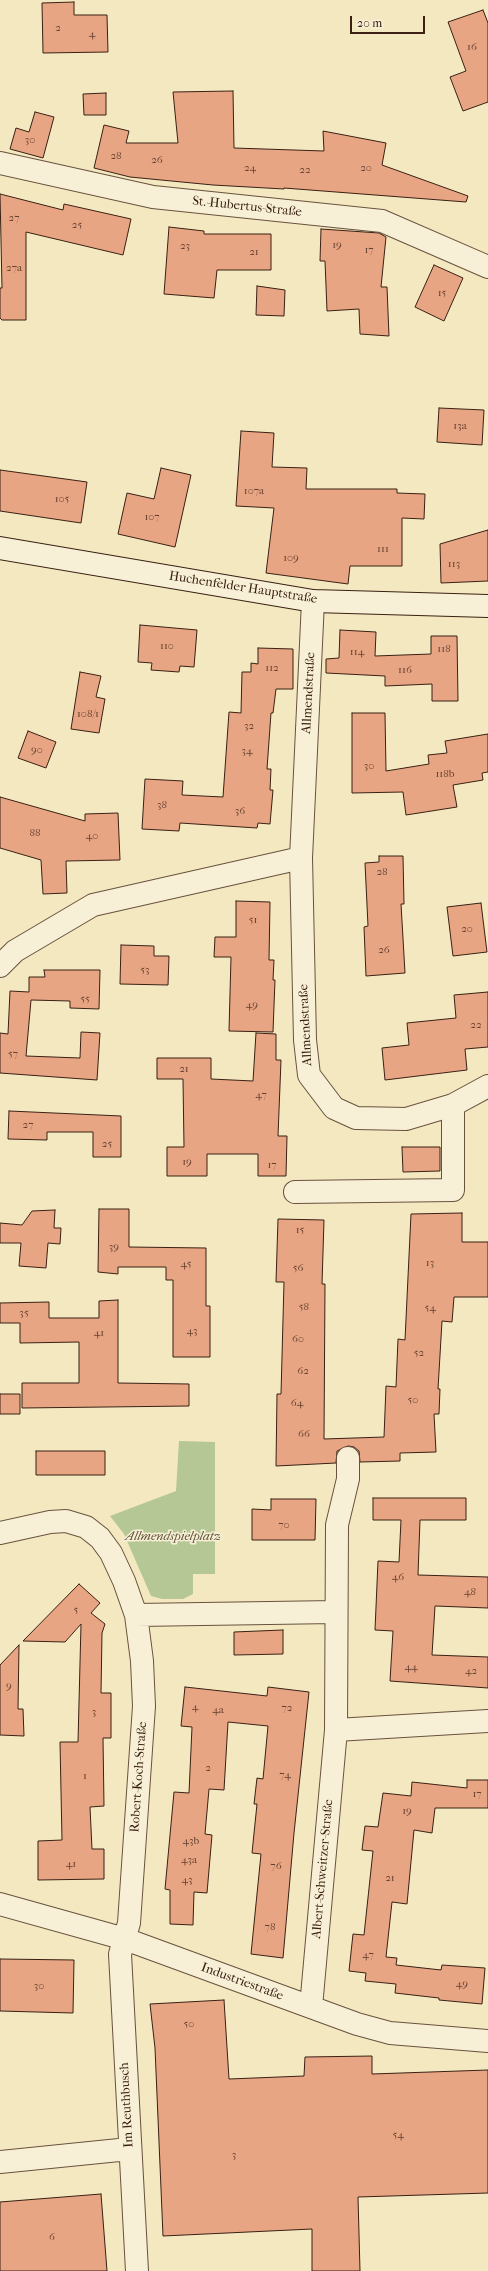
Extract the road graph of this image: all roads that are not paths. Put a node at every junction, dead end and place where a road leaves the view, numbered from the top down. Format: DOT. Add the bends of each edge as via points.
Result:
graph roads {
  1 [pos="0,164"];
  2 [pos="488,267"];
  3 [pos="0,548"];
  4 [pos="313,601"];
  5 [pos="488,606"];
  6 [pos="301,858"];
  7 [pos="0,966"];
  8 [pos="488,1086"];
  9 [pos="453,1105"];
  10 [pos="295,1192"];
  11 [pos="348,1458"];
  12 [pos="0,1533"];
  13 [pos="335,1612"];
  14 [pos="136,1615"];
  15 [pos="488,1721"];
  16 [pos="336,1730"];
  17 [pos="0,1904"];
  18 [pos="125,1938"];
  19 [pos="311,2007"];
  20 [pos="488,2041"];
  21 [pos="129,2149"];
  22 [pos="0,2162"];
  23 [pos="137,2271"];
  1 -- 2 [label="street, St.-Hubertus-Straße" via="153,197 382,221"];
  3 -- 4 [label="street, Huchenfelder Hauptstraße"];
  4 -- 5 [label="street, Huchenfelder Hauptstraße"];
  4 -- 6 [label="street, Allmendstraße"];
  6 -- 7 [label="street" via="93,905 15,951"];
  6 -- 9 [label="street, Allmendstraße" via="305,1040 309,1075 334,1108 356,1118 406,1119"];
  8 -- 9 [label="street, Allmendstraße"];
  9 -- 10 [label="street" via="453,1190"];
  11 -- 13 [label="street, Albert-Schweitzer-Straße" via="348,1479 337,1525"];
  12 -- 14 [label="street, Robert-Koch-Straße" via="50,1522 66,1521 86,1526 100,1538 111,1553"];
  13 -- 14 [label="street"];
  13 -- 16 [label="street, Albert-Schweitzer-Straße"];
  14 -- 18 [label="street, Robert-Koch-Straße" via="144,1699 129,1923"];
  15 -- 16 [label="street"];
  16 -- 19 [label="street, Albert-Schweitzer-Straße"];
  17 -- 18 [label="street, Industriestraße"];
  18 -- 19 [label="street, Industriestraße"];
  18 -- 21 [label="street, Im Reuthbusch" via="120,1954"];
  19 -- 20 [label="street, Industriestraße" via="390,2034"];
  21 -- 22 [label="street"];
  21 -- 23 [label="street, Im Reuthbusch"];
}
